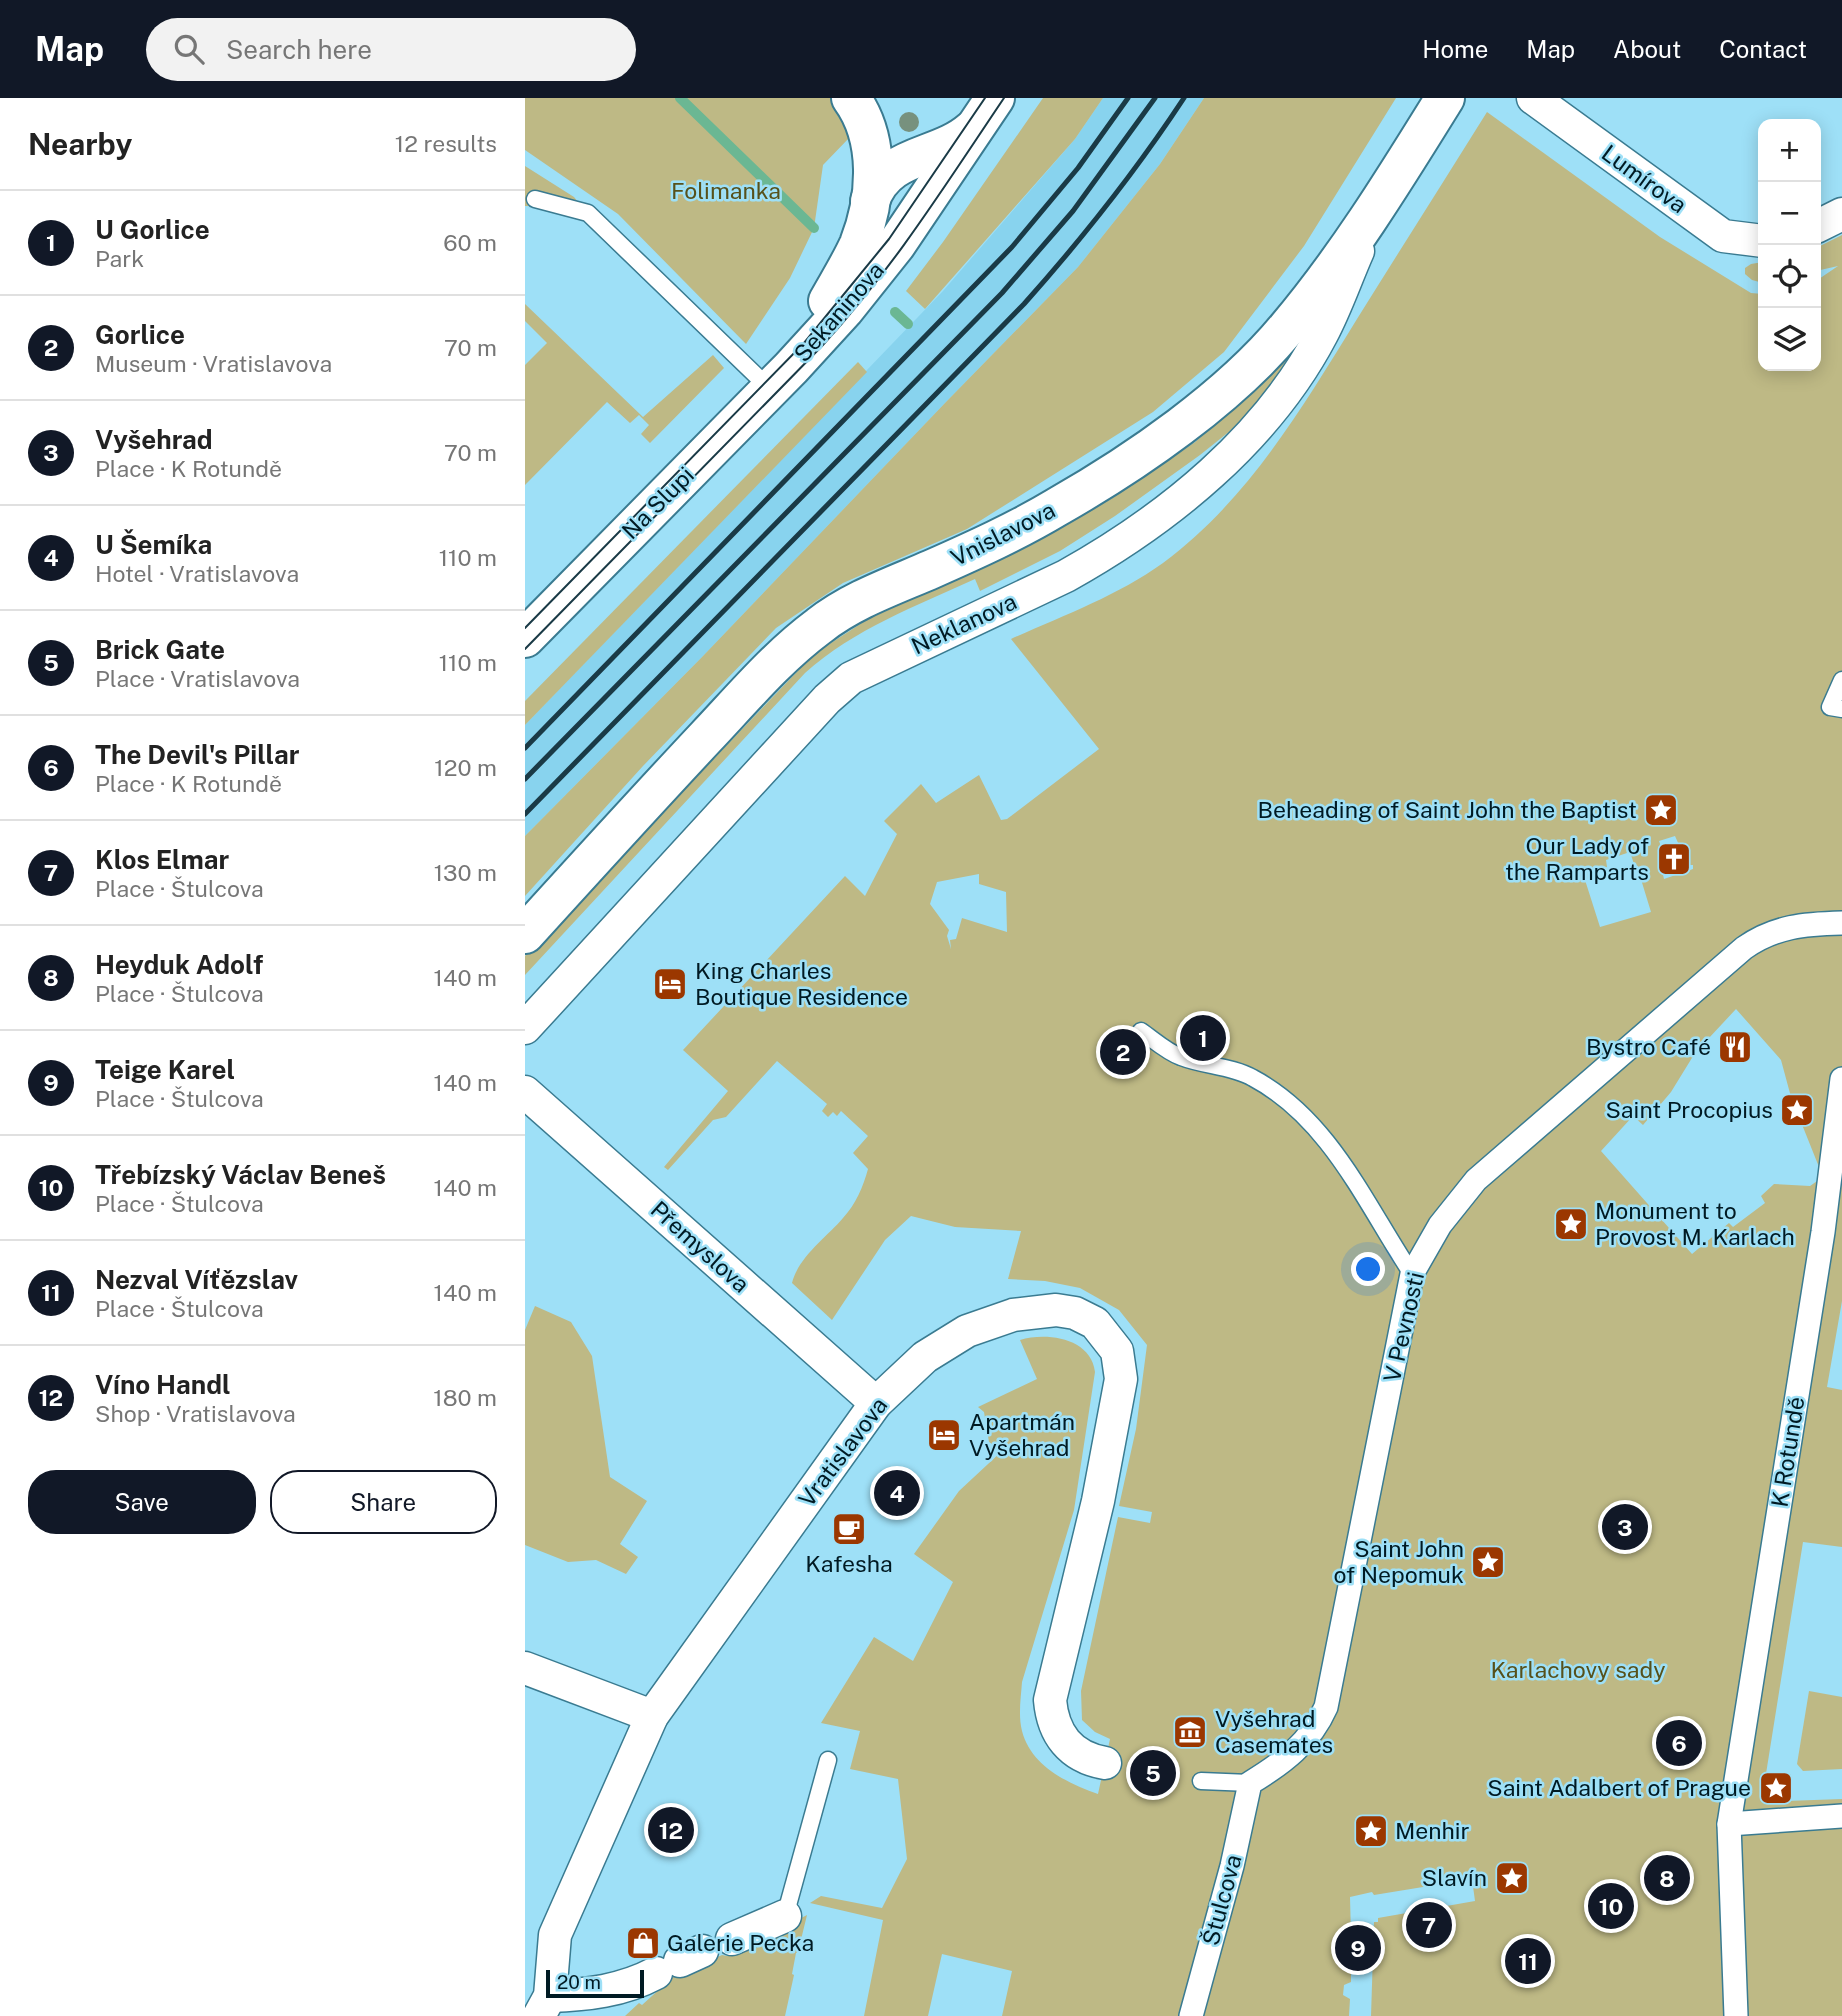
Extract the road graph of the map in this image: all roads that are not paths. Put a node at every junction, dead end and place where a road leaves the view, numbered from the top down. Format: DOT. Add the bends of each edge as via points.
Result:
graph roads {
  1 [pos="851,98"];
  2 [pos="1445,98"];
  3 [pos="1533,98"];
  4 [pos="985,112"];
  5 [pos="535,198"];
  6 [pos="870,201"];
  7 [pos="1374,211"];
  8 [pos="1842,214"];
  9 [pos="1821,225"];
  10 [pos="1758,240"];
  11 [pos="781,378"];
  12 [pos="525,638"];
  13 [pos="1842,680"];
  14 [pos="1842,709"];
  15 [pos="1842,923"];
  16 [pos="525,934"];
  17 [pos="525,1028"];
  18 [pos="1141,1031"];
  19 [pos="1842,1079"];
  20 [pos="525,1091"];
  21 [pos="1412,1275"];
  22 [pos="876,1403"];
  23 [pos="525,1668"];
  24 [pos="652,1716"];
  25 [pos="828,1760"];
  26 [pos="1105,1763"];
  27 [pos="1201,1782"];
  28 [pos="1250,1783"];
  29 [pos="1842,1816"];
  30 [pos="1728,1824"];
  31 [pos="785,1916"];
  32 [pos="732,1939"];
  33 [pos="679,1962"];
  34 [pos="544,2006"];
  35 [pos="1191,2016"];
  36 [pos="1736,2016"];
  1 -- 6 [label="street, Sekaninova" via="862,113 871,143"];
  2 -- 7 [label="street, Vnislavova"];
  3 -- 10 [label="street, Lumírova" via="1723,236"];
  4 -- 6 [label="street" via="956,141 890,169 875,186"];
  4 -- 11 [label="street, Sekaninova" via="888,256"];
  5 -- 11 [label="lane" via="587,213"];
  6 -- 11 [label="street, Sekaninova" via="856,250"];
  7 -- 16 [label="street, Vnislavova" via="1286,329 1205,407 1057,507 985,546 862,599 820,624 783,655"];
  7 -- 17 [label="street, Neklanova" via="1323,334 1291,384 1235,451 1180,500 1094,561 851,678"];
  8 -- 9 [label="street"];
  11 -- 12 [label="street, Na Slupi"];
  13 -- 14 [label="lane" via="1830,706"];
  15 -- 21 [label="street, V Pevnosti" via="1775,930 1744,948 1476,1180 1440,1225"];
  18 -- 21 [label="lane" via="1180,1057 1251,1077 1294,1105 1342,1161"];
  19 -- 30 [label="street, K Rotundě" via="1823,1232"];
  20 -- 22 [label="street, Přemyslova"];
  21 -- 28 [label="street, V Pevnosti" via="1326,1707 1305,1741 1280,1765"];
  22 -- 24 [label="street, Vratislavova"];
  22 -- 26 [label="street, Vratislavova" via="945,1343 1013,1315 1075,1312 1095,1323 1113,1343 1121,1379 1115,1415 1050,1700 1059,1736 1092,1761"];
  23 -- 24 [label="street"];
  24 -- 34 [label="street, Vratislavova" via="555,1936"];
  25 -- 31 [label="lane"];
  27 -- 28 [label="lane"];
  28 -- 35 [label="street, Štulcova"];
  29 -- 30 [label="street"];
  30 -- 36 [label="street"];
  31 -- 32 [label="street"];
  33 -- 34 [label="street, Vratislavova" via="636,1984"];
}
